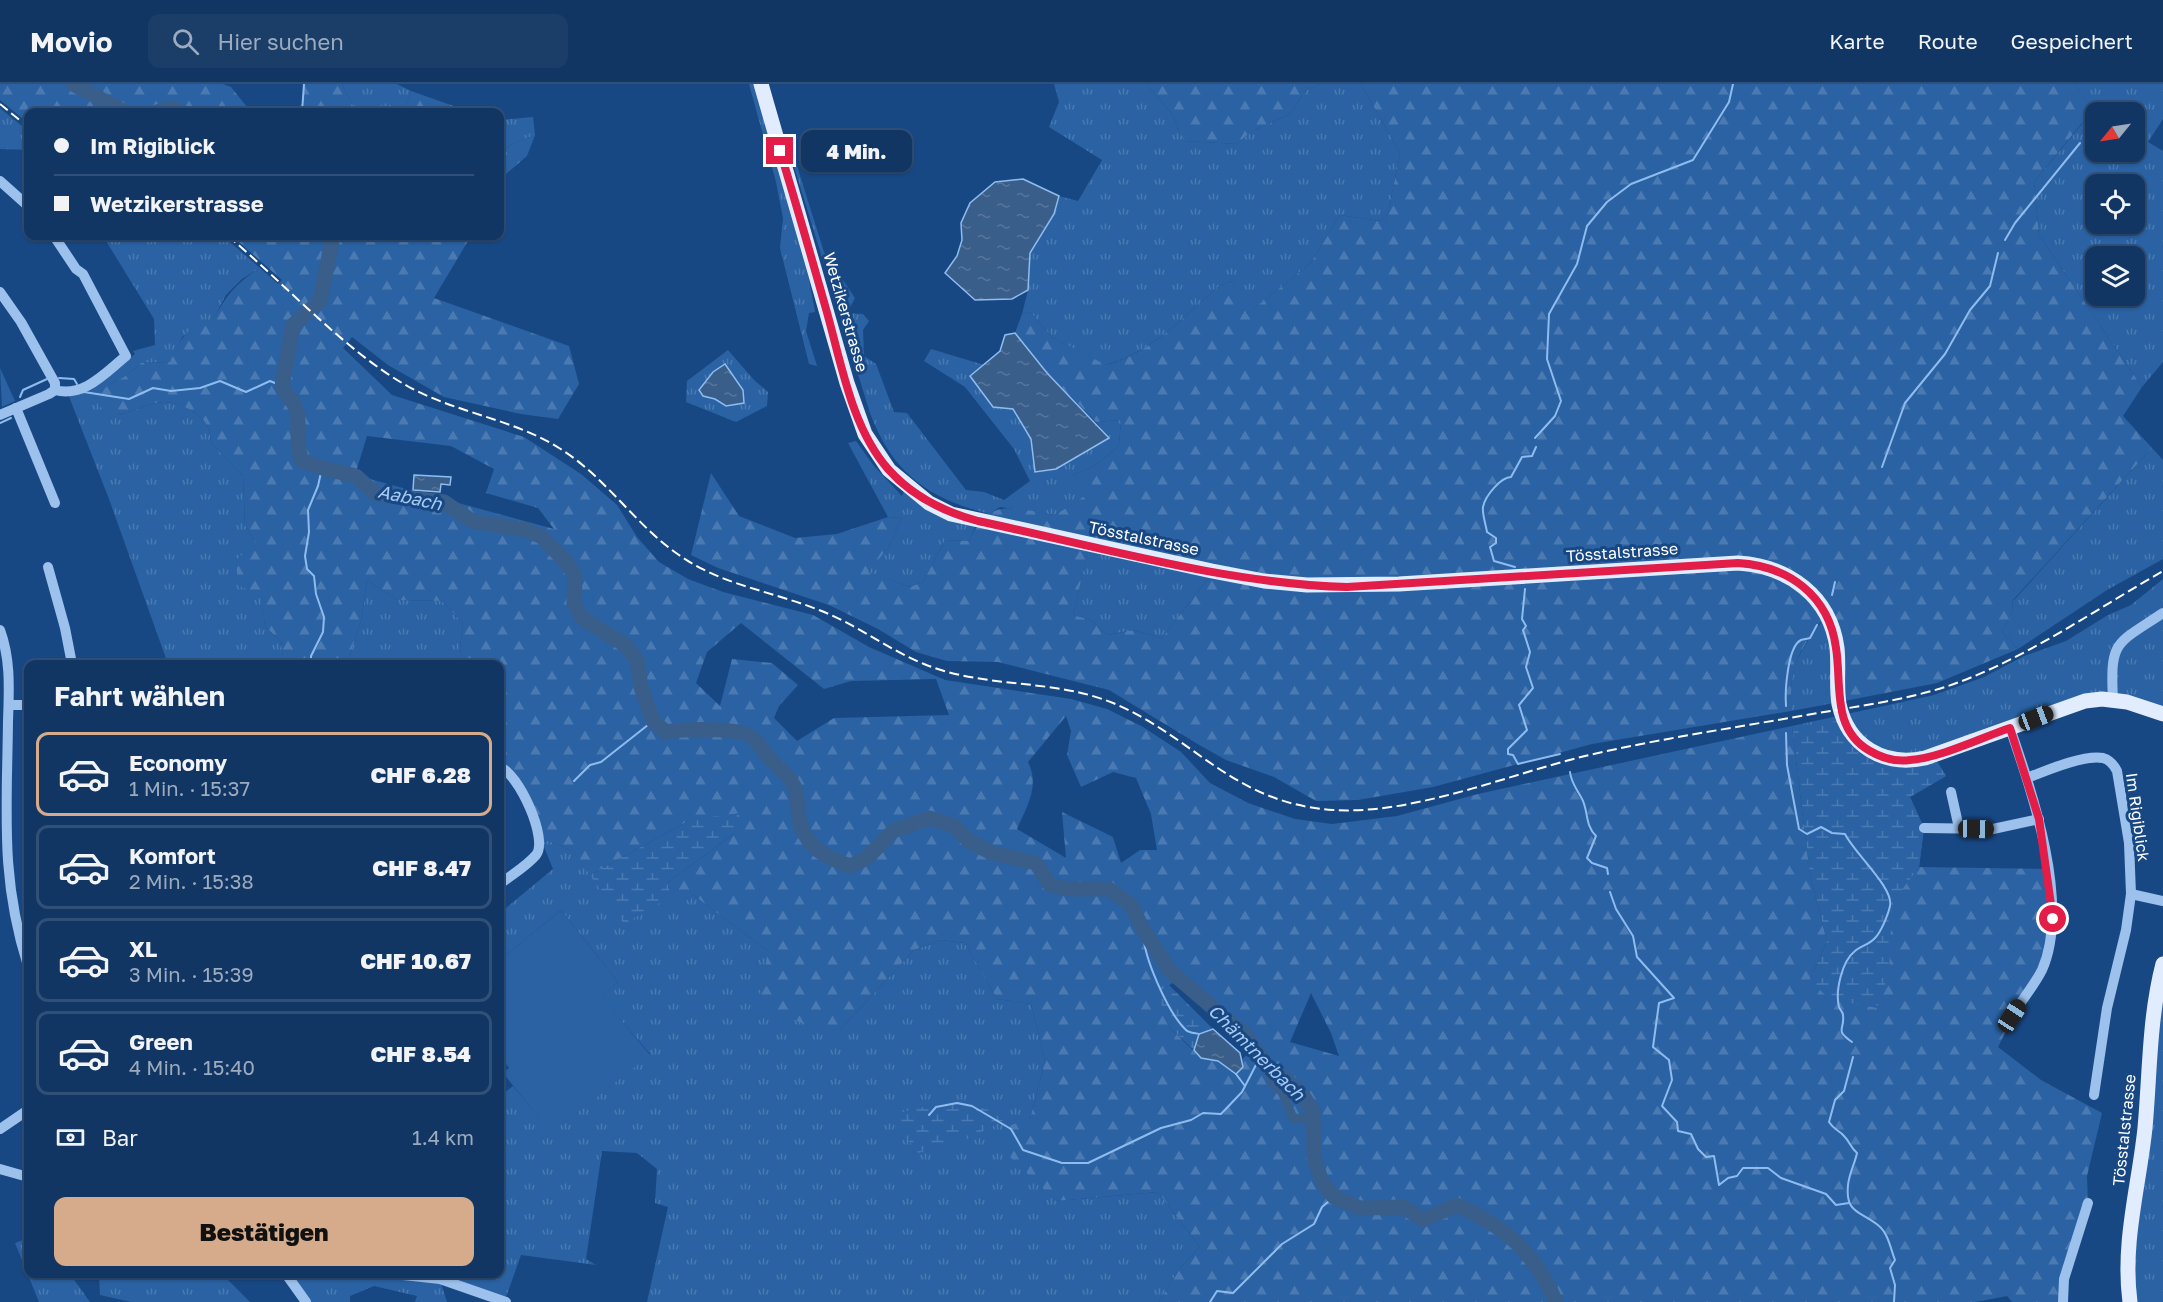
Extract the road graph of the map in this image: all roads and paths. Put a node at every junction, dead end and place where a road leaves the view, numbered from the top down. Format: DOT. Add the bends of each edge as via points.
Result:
graph roads {
  1 [pos="761,84"];
  2 [pos="0,182"];
  3 [pos="24,203"];
  4 [pos="57,240"];
  5 [pos="0,292"];
  6 [pos="55,390"];
  7 [pos="16,408"];
  8 [pos="0,415"];
  9 [pos="55,503"];
  10 [pos="951,513"];
  11 [pos="48,567"];
  12 [pos="2163,613"];
  13 [pos="0,630"];
  14 [pos="71,660"];
  15 [pos="2114,700"];
  16 [pos="10,705"];
  17 [pos="24,705"];
  18 [pos="2163,714"];
  19 [pos="2010,728"];
  20 [pos="4,739"];
  21 [pos="504,768"];
  22 [pos="2027,778"];
  23 [pos="1951,792"];
  24 [pos="2039,819"];
  25 [pos="1924,828"];
  26 [pos="1959,828"];
  27 [pos="504,881"];
  28 [pos="2131,894"];
  29 [pos="2163,900"];
  30 [pos="24,954"];
  31 [pos="2163,964"];
  32 [pos="2012,1016"];
  33 [pos="2094,1095"];
  34 [pos="24,1113"];
  35 [pos="0,1129"];
  36 [pos="0,1169"];
  37 [pos="24,1176"];
  38 [pos="2088,1203"];
  39 [pos="289,1278"];
  40 [pos="431,1278"];
  41 [pos="306,1302"];
  42 [pos="506,1302"];
  43 [pos="2063,1302"];
  44 [pos="2130,1302"];
  1 -- 10 [label="main road, Wetzikerstrasse" via="847,383 866,434 889,470 929,503"];
  2 -- 3 [label="street"];
  4 -- 6 [label="street" via="83,274 126,356 88,385"];
  5 -- 6 [label="street" via="32,342 55,383"];
  6 -- 7 [label="street"];
  7 -- 8 [label="street"];
  7 -- 9 [label="street"];
  10 -- 19 [label="main road, Tösstalstrasse" via="1212,571 1307,585 1347,587 1753,564 1768,567 1794,579 1822,607 1837,649 1842,715 1851,734 1866,749 1888,759 1910,760"];
  11 -- 14 [label="street"];
  12 -- 15 [label="street" via="2117,647 2112,664"];
  13 -- 16 [label="street" via="9,674"];
  15 -- 18 [label="main road, Tösstalstrasse"];
  15 -- 19 [label="main road, Tösstalstrasse" via="2081,702"];
  16 -- 17 [label="street"];
  16 -- 20 [label="street"];
  19 -- 22 [label="street"];
  20 -- 30 [label="street" via="3,863 11,917"];
  21 -- 27 [label="street" via="519,788 541,839 537,855"];
  22 -- 24 [label="street"];
  22 -- 28 [label="street, Im Rigiblick" via="2100,758 2114,765 2129,843"];
  23 -- 26 [label="street"];
  24 -- 26 [label="street" via="1993,829"];
  24 -- 32 [label="street" via="2053,919 2042,970"];
  25 -- 26 [label="street"];
  28 -- 29 [label="street"];
  28 -- 33 [label="street, Im Rigiblick"];
  31 -- 44 [label="main road, Tösstalstrasse" via="2154,1004 2144,1130 2128,1243"];
  34 -- 35 [label="street"];
  36 -- 37 [label="street"];
  38 -- 43 [label="street" via="2064,1279"];
  39 -- 41 [label="street"];
  40 -- 42 [label="street"];
}
